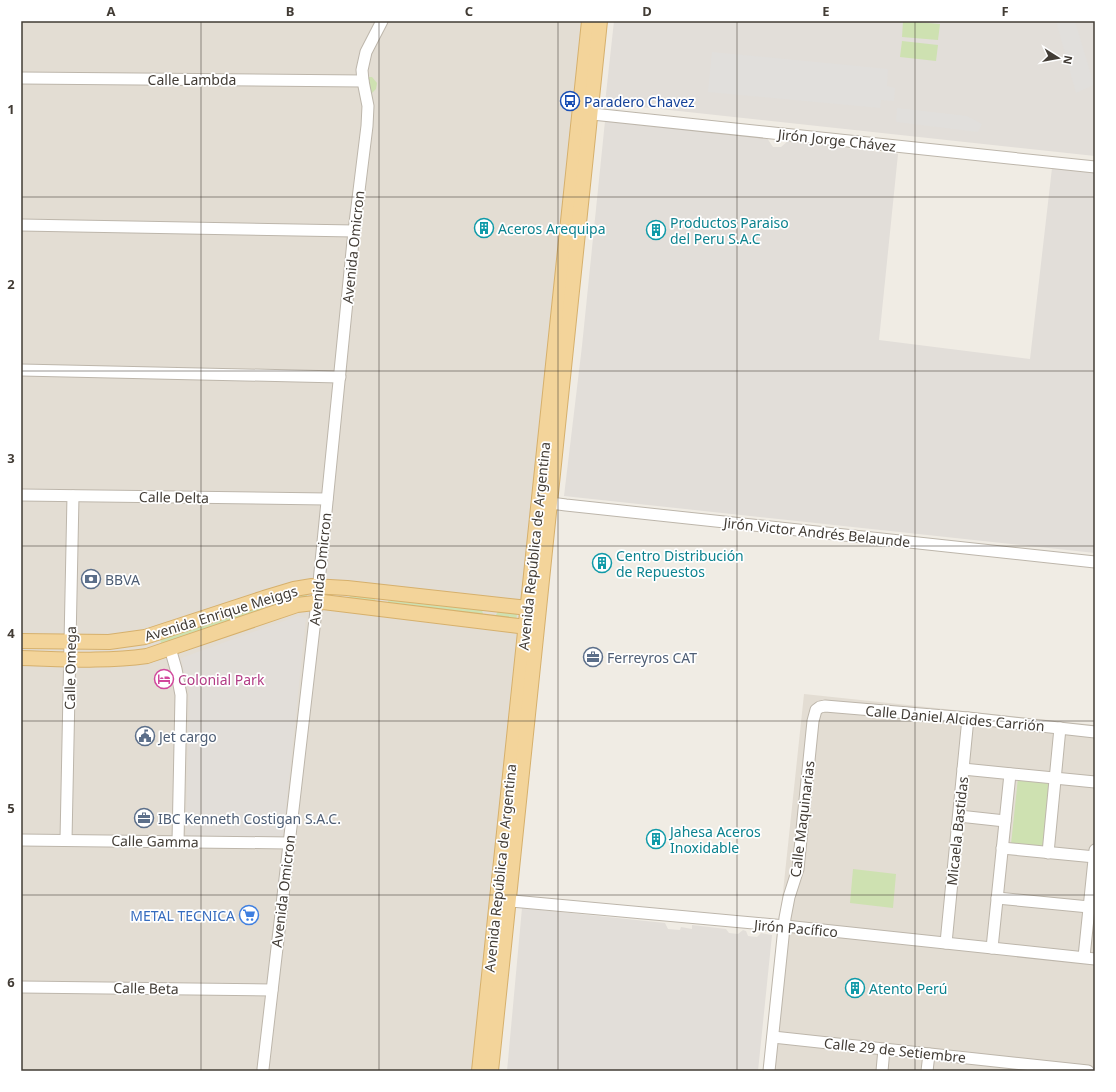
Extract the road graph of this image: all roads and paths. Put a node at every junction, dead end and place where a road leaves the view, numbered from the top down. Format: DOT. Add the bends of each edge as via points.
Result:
graph roads {
  1 [pos="382,21"];
  2 [pos="589,21"];
  3 [pos="600,21"];
  4 [pos="362,76"];
  5 [pos="21,78"];
  6 [pos="585,113"];
  7 [pos="1095,167"];
  8 [pos="21,225"];
  9 [pos="354,231"];
  10 [pos="21,370"];
  11 [pos="340,377"];
  12 [pos="21,495"];
  13 [pos="73,496"];
  14 [pos="328,499"];
  15 [pos="545,502"];
  16 [pos="1095,562"];
  17 [pos="318,586"];
  18 [pos="347,588"];
  19 [pos="264,598"];
  20 [pos="317,602"];
  21 [pos="345,604"];
  22 [pos="487,604"];
  23 [pos="534,608"];
  24 [pos="270,614"];
  25 [pos="484,622"];
  26 [pos="532,627"];
  27 [pos="21,641"];
  28 [pos="70,642"];
  29 [pos="170,648"];
  30 [pos="21,658"];
  31 [pos="70,659"];
  32 [pos="816,710"];
  33 [pos="968,718"];
  34 [pos="1060,728"];
  35 [pos="1095,732"];
  36 [pos="963,769"];
  37 [pos="1010,774"];
  38 [pos="1055,778"];
  39 [pos="1095,782"];
  40 [pos="958,816"];
  41 [pos="1005,821"];
  42 [pos="21,840"];
  43 [pos="66,840"];
  44 [pos="178,842"];
  45 [pos="289,844"];
  46 [pos="1002,848"];
  47 [pos="1048,853"];
  48 [pos="1095,855"];
  49 [pos="997,898"];
  50 [pos="503,900"];
  51 [pos="1089,907"];
  52 [pos="785,926"];
  53 [pos="946,943"];
  54 [pos="992,948"];
  55 [pos="1090,958"];
  56 [pos="21,987"];
  57 [pos="272,990"];
  58 [pos="773,1037"];
  59 [pos="884,1049"];
  60 [pos="929,1054"];
  61 [pos="1018,1067"];
  62 [pos="263,1069"];
  63 [pos="479,1071"];
  64 [pos="491,1071"];
  65 [pos="770,1071"];
  66 [pos="882,1071"];
  67 [pos="927,1071"];
  68 [pos="1088,1071"];
  1 -- 4 [label="street" via="366,52"];
  2 -- 6 [label="main road, Avenida República de Argentina"];
  3 -- 6 [label="main road, Avenida República de Argentina"];
  4 -- 5 [label="street, Calle Lambda"];
  4 -- 9 [label="street, Avenida Omicron" via="368,115"];
  6 -- 7 [label="street, Jirón Jorge Chávez"];
  6 -- 15 [label="main road, Avenida República de Argentina"];
  8 -- 9 [label="street"];
  9 -- 11 [label="street, Avenida Omicron"];
  10 -- 11 [label="street"];
  11 -- 14 [label="street, Avenida Omicron"];
  12 -- 13 [label="street, Calle Delta"];
  13 -- 14 [label="street, Calle Delta"];
  13 -- 28 [label="street, Calle Omega"];
  14 -- 17 [label="street, Avenida Omicron"];
  15 -- 16 [label="street, Jirón Victor Andrés Belaunde"];
  15 -- 23 [label="main road, Avenida República de Argentina"];
  17 -- 18 [label="main road, Avenida Enrique Meiggs"];
  17 -- 19 [label="main road, Avenida Enrique Meiggs" via="294,589"];
  17 -- 20 [label="street, Avenida Omicron"];
  18 -- 21 [label="main road"];
  18 -- 22 [label="main road, Avenida Enrique Meiggs"];
  19 -- 24 [label="main road"];
  19 -- 28 [label="main road, Avenida Enrique Meiggs" via="145,637 109,642"];
  20 -- 21 [label="main road, Avenida Enrique Meiggs"];
  20 -- 24 [label="main road, Avenida Enrique Meiggs" via="297,605"];
  20 -- 45 [label="street, Avenida Omicron"];
  21 -- 25 [label="main road, Avenida Enrique Meiggs"];
  22 -- 23 [label="main road, Avenida Enrique Meiggs"];
  22 -- 25 [label="main road"];
  23 -- 26 [label="main road, Avenida República de Argentina"];
  24 -- 29 [label="main road, Avenida Enrique Meiggs"];
  25 -- 26 [label="main road, Avenida Enrique Meiggs"];
  26 -- 50 [label="main road, Avenida República de Argentina"];
  27 -- 28 [label="main road, Avenida Enrique Meiggs"];
  28 -- 31 [label="street, Calle Omega"];
  29 -- 31 [label="main road, Avenida Enrique Meiggs" via="147,656 130,658"];
  29 -- 44 [label="street" via="181,695"];
  30 -- 31 [label="main road, Avenida Enrique Meiggs"];
  31 -- 43 [label="street, Calle Omega"];
  32 -- 33 [label="street, Calle Daniel Alcides Carrión" via="825,706"];
  32 -- 52 [label="street, Calle Maquinarias" via="798,869 789,897"];
  33 -- 34 [label="street, Calle Daniel Alcides Carrión"];
  33 -- 36 [label="street, Micaela Bastidas"];
  34 -- 35 [label="street, Calle Daniel Alcides Carrión"];
  34 -- 38 [label="street"];
  36 -- 37 [label="street"];
  36 -- 40 [label="street, Micaela Bastidas"];
  37 -- 38 [label="street"];
  37 -- 41 [label="street"];
  38 -- 39 [label="street"];
  38 -- 47 [label="street"];
  40 -- 41 [label="street"];
  40 -- 53 [label="street, Micaela Bastidas"];
  41 -- 46 [label="street"];
  42 -- 43 [label="street, Calle Gamma"];
  43 -- 44 [label="street, Calle Gamma"];
  44 -- 45 [label="street, Calle Gamma"];
  45 -- 57 [label="street, Avenida Omicron"];
  46 -- 47 [label="street"];
  46 -- 49 [label="street"];
  47 -- 48 [label="street"];
  48 -- 51 [label="street"];
  49 -- 51 [label="street"];
  49 -- 54 [label="street"];
  50 -- 52 [label="street, Jirón Pacífico"];
  50 -- 63 [label="main road, Avenida República de Argentina"];
  50 -- 64 [label="main road, Avenida República de Argentina"];
  51 -- 55 [label="street"];
  52 -- 53 [label="street, Jirón Pacífico"];
  52 -- 58 [label="street, Calle Maquinarias"];
  53 -- 54 [label="street, Jirón Pacífico"];
  54 -- 55 [label="street, Jirón Pacífico"];
  56 -- 57 [label="street, Calle Beta"];
  57 -- 62 [label="street, Avenida Omicron"];
  58 -- 59 [label="street, Calle 29 de Setiembre"];
  58 -- 65 [label="street, Calle Maquinarias"];
  59 -- 60 [label="street, Calle 29 de Setiembre"];
  59 -- 66 [label="street"];
  60 -- 61 [label="street, Calle 29 de Setiembre"];
  60 -- 67 [label="street"];
  61 -- 68 [label="street, Calle 29 de Setiembre"];
}
